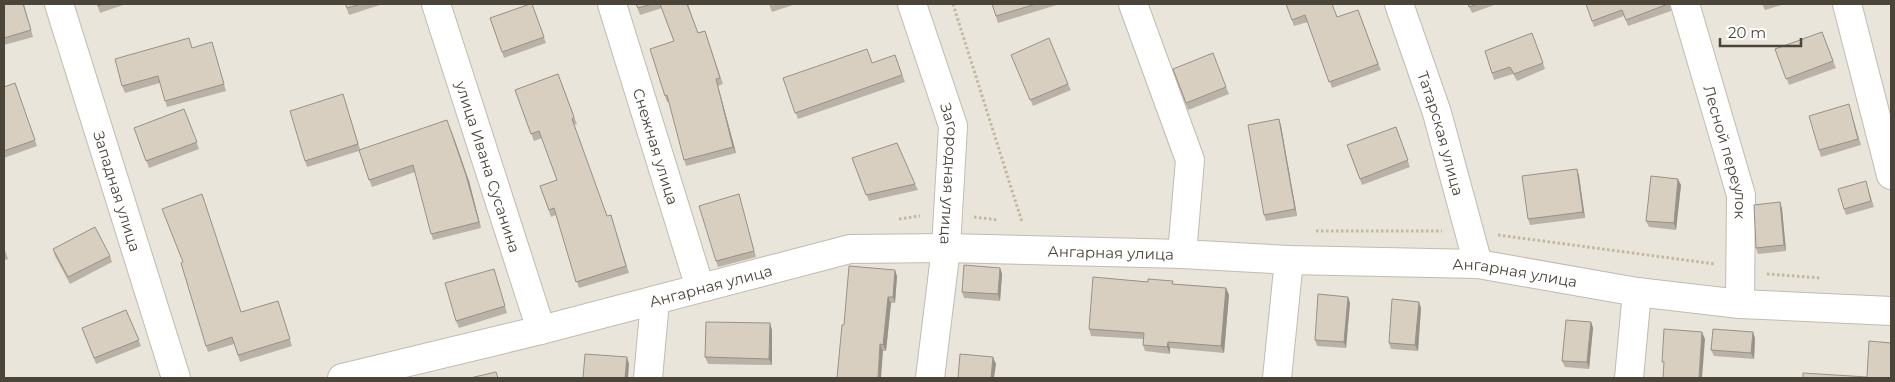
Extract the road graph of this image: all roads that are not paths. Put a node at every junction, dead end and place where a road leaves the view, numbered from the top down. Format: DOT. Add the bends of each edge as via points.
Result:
graph roads {
  1 [pos="59,4"];
  2 [pos="436,4"];
  3 [pos="612,4"];
  4 [pos="912,4"];
  5 [pos="1134,4"];
  6 [pos="1399,4"];
  7 [pos="1686,4"];
  8 [pos="1847,4"];
  9 [pos="1891,175"];
  10 [pos="946,248"];
  11 [pos="1182,254"];
  12 [pos="1288,260"];
  13 [pos="1478,264"];
  14 [pos="700,288"];
  15 [pos="1637,292"];
  16 [pos="655,301"];
  17 [pos="1740,304"];
  18 [pos="1891,311"];
  19 [pos="541,330"];
  20 [pos="176,378"];
  21 [pos="342,378"];
  22 [pos="648,378"];
  23 [pos="930,378"];
  24 [pos="1277,378"];
  25 [pos="1629,378"];
  1 -- 20 [label="street, Западная улица"];
  2 -- 19 [label="street, улица Ивана Сусанина"];
  3 -- 14 [label="street, Снежная улица"];
  4 -- 10 [label="street, Загородная улица" via="953,126"];
  5 -- 11 [label="street" via="1190,160"];
  6 -- 13 [label="street, Татарская улица" via="1437,113"];
  7 -- 17 [label="street, Лесной переулок" via="1741,195"];
  8 -- 9 [label="street"];
  10 -- 11 [label="street, Ангарная улица"];
  10 -- 14 [label="street, Ангарная улица" via="850,249"];
  10 -- 23 [label="street, Загородная улица"];
  11 -- 12 [label="street, Ангарная улица"];
  12 -- 13 [label="street, Ангарная улица"];
  12 -- 24 [label="street"];
  13 -- 15 [label="street, Ангарная улица"];
  14 -- 16 [label="street, Ангарная улица"];
  15 -- 17 [label="street, Ангарная улица"];
  15 -- 25 [label="street"];
  16 -- 19 [label="street, Ангарная улица"];
  16 -- 22 [label="street"];
  17 -- 18 [label="street, Ангарная улица"];
  19 -- 21 [label="street, Ангарная улица"];
}
